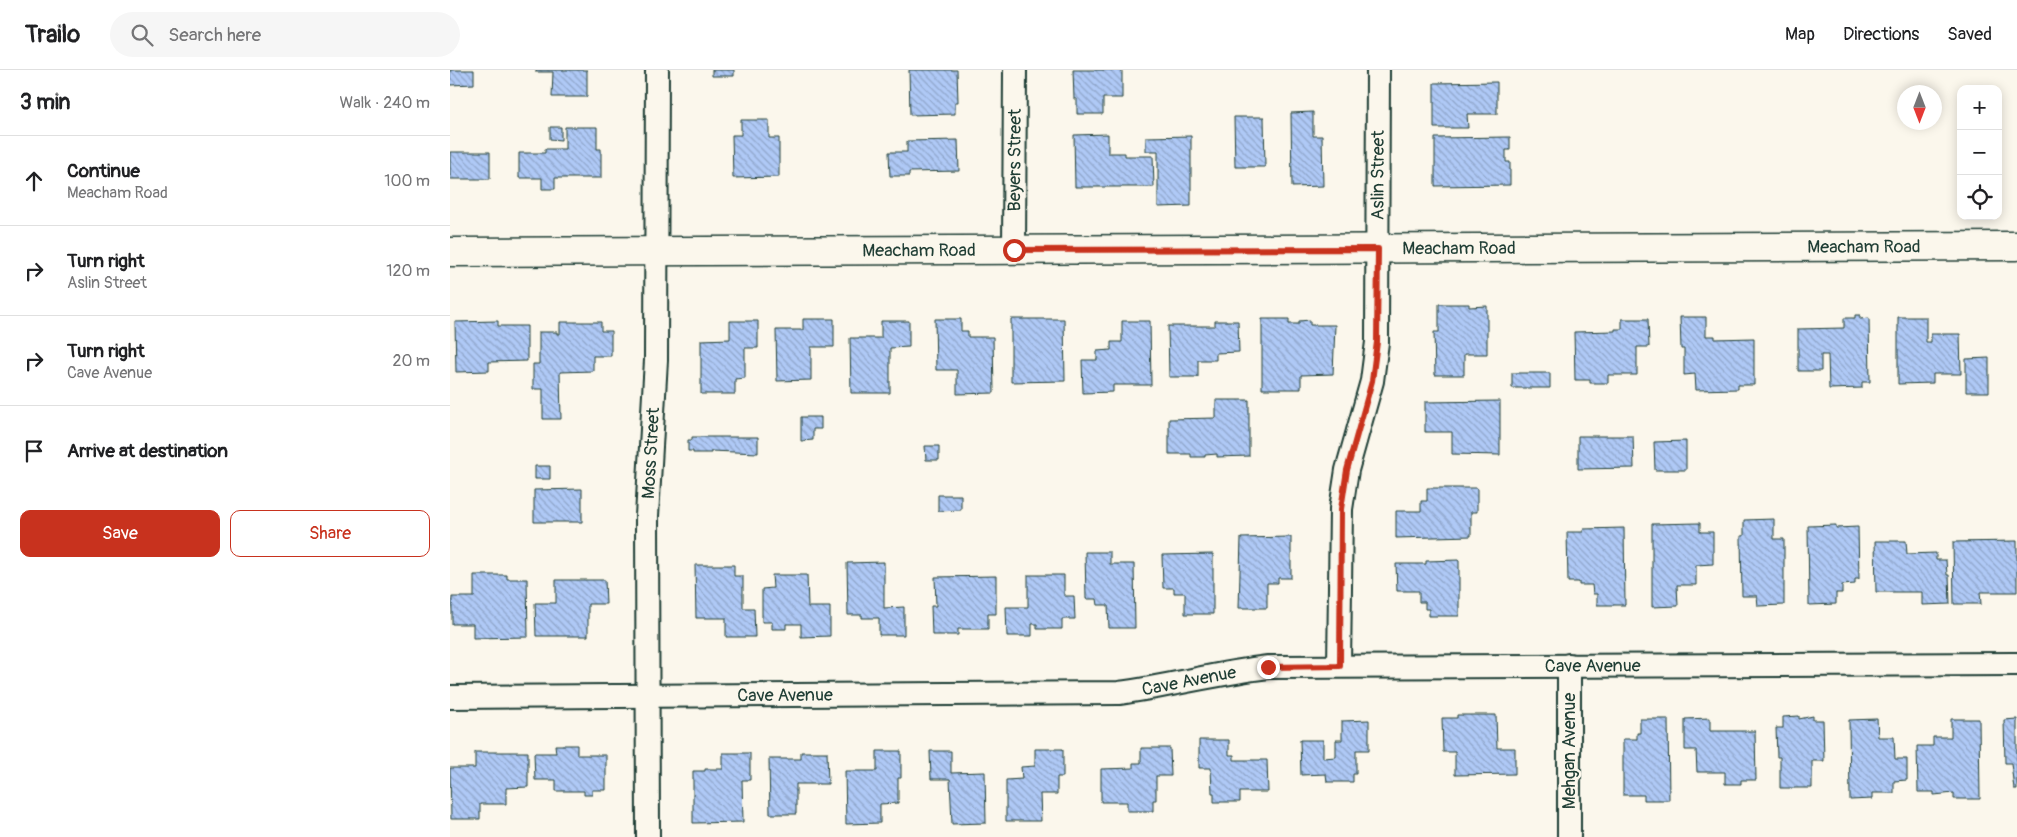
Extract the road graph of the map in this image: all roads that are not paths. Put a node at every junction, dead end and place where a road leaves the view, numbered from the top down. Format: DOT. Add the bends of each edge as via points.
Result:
graph roads {
  1 [pos="657,70"];
  2 [pos="1015,70"];
  3 [pos="1378,70"];
  4 [pos="2017,246"];
  5 [pos="1378,249"];
  6 [pos="1014,250"];
  7 [pos="656,251"];
  8 [pos="450,252"];
  9 [pos="2017,664"];
  10 [pos="1570,665"];
  11 [pos="1340,666"];
  12 [pos="647,696"];
  13 [pos="450,697"];
  14 [pos="648,837"];
  15 [pos="1569,837"];
  1 -- 7 [label="street, Moss Street"];
  2 -- 6 [label="street, Beyers Street"];
  3 -- 5 [label="street, Aslin Street"];
  4 -- 5 [label="street, Meacham Road"];
  5 -- 6 [label="street, Meacham Road"];
  5 -- 11 [label="street, Aslin Street" via="1377,342 1372,381 1347,470 1341,509"];
  6 -- 7 [label="street, Meacham Road"];
  7 -- 8 [label="street, Meacham Road"];
  7 -- 12 [label="street, Moss Street" via="656,360 647,516"];
  9 -- 10 [label="street, Cave Avenue"];
  10 -- 11 [label="street, Cave Avenue"];
  10 -- 15 [label="street, Mehgan Avenue"];
  11 -- 12 [label="street, Cave Avenue" via="1239,670 1120,694"];
  12 -- 13 [label="street, Cave Avenue"];
  12 -- 14 [label="street, Moss Street"];
}
